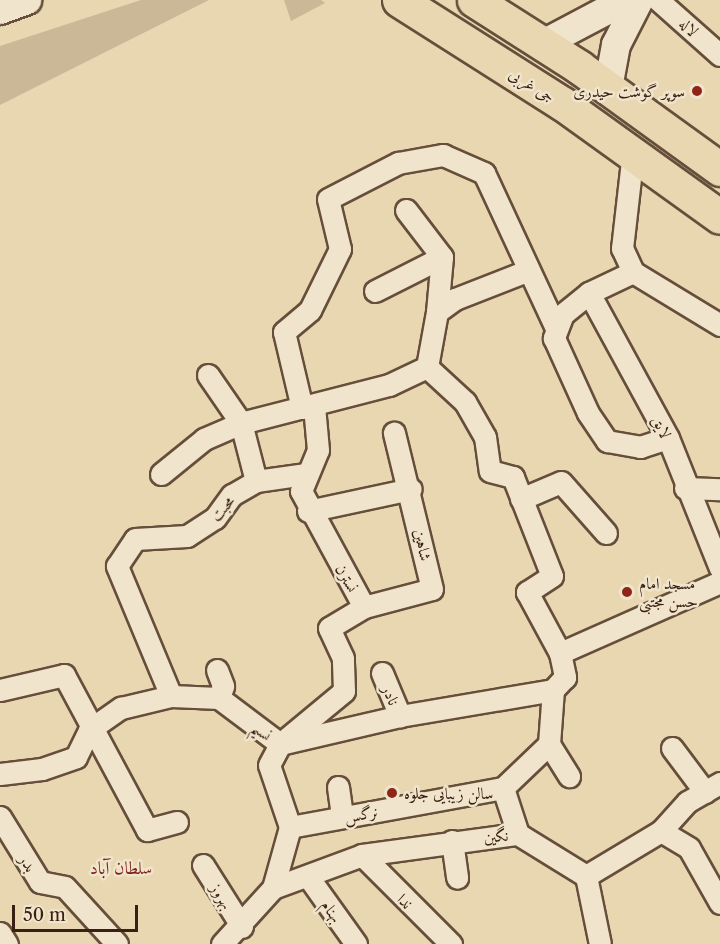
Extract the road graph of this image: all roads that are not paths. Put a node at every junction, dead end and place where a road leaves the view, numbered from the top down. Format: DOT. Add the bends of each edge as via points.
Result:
graph roads {
  1 [pos="399,0"];
  2 [pos="474,0"];
  3 [pos="626,0"];
  4 [pos="639,0"];
  5 [pos="658,0"];
  6 [pos="543,44"];
  7 [pos="720,55"];
  8 [pos="609,88"];
  9 [pos="633,152"];
  10 [pos="720,169"];
  11 [pos="406,210"];
  12 [pos="720,217"];
  13 [pos="442,257"];
  14 [pos="529,270"];
  15 [pos="633,272"];
  16 [pos="375,291"];
  17 [pos="589,293"];
  18 [pos="437,312"];
  19 [pos="720,325"];
  20 [pos="555,326"];
  21 [pos="427,367"];
  22 [pos="208,375"];
  23 [pos="308,407"];
  24 [pos="241,423"];
  25 [pos="394,433"];
  26 [pos="668,438"];
  27 [pos="161,474"];
  28 [pos="305,474"];
  29 [pos="256,481"];
  30 [pos="686,488"];
  31 [pos="411,489"];
  32 [pos="720,489"];
  33 [pos="521,499"];
  34 [pos="309,511"];
  35 [pos="606,533"];
  36 [pos="720,568"];
  37 [pos="720,582"];
  38 [pos="364,607"];
  39 [pos="560,653"];
  40 [pos="217,670"];
  41 [pos="382,673"];
  42 [pos="559,683"];
  43 [pos="0,690"];
  44 [pos="171,696"];
  45 [pos="219,698"];
  46 [pos="400,716"];
  47 [pos="89,730"];
  48 [pos="280,744"];
  49 [pos="549,744"];
  50 [pos="672,748"];
  51 [pos="0,774"];
  52 [pos="569,776"];
  53 [pos="338,786"];
  54 [pos="712,787"];
  55 [pos="503,788"];
  56 [pos="0,817"];
  57 [pos="342,818"];
  58 [pos="177,822"];
  59 [pos="290,827"];
  60 [pos="661,831"];
  61 [pos="518,834"];
  62 [pos="452,841"];
  63 [pos="362,855"];
  64 [pos="203,865"];
  65 [pos="586,876"];
  66 [pos="309,878"];
  67 [pos="457,878"];
  68 [pos="273,888"];
  69 [pos="720,903"];
  70 [pos="242,927"];
  71 [pos="0,933"];
  72 [pos="7,944"];
  73 [pos="117,944"];
  74 [pos="222,944"];
  75 [pos="356,944"];
  76 [pos="451,944"];
  77 [pos="600,944"];
  1 -- 9 [label="main road, جی غربی"];
  2 -- 6 [label="main road"];
  3 -- 6 [label="street"];
  4 -- 8 [label="street" via="616,45"];
  5 -- 7 [label="street, لاله"];
  6 -- 8 [label="main road"];
  8 -- 10 [label="main road"];
  9 -- 12 [label="main road, جی غربی"];
  9 -- 15 [label="street" via="622,249"];
  11 -- 13 [label="street"];
  13 -- 16 [label="street"];
  13 -- 18 [label="street"];
  14 -- 18 [label="street" via="455,298"];
  14 -- 20 [label="street"];
  14 -- 23 [label="street, نسترن" via="484,174 443,155 398,163 328,199 340,249 310,310 284,332"];
  15 -- 17 [label="street"];
  15 -- 19 [label="street"];
  17 -- 20 [label="street"];
  17 -- 26 [label="street, لایق"];
  18 -- 21 [label="street"];
  20 -- 26 [label="street" via="564,360 607,441 640,447"];
  21 -- 23 [label="street" via="389,385"];
  21 -- 33 [label="street" via="465,402 485,437 490,471 513,477"];
  22 -- 24 [label="street"];
  23 -- 24 [label="street"];
  23 -- 28 [label="street, نسترن" via="318,450"];
  24 -- 27 [label="street" via="204,439"];
  24 -- 29 [label="street"];
  25 -- 31 [label="street, شاهین"];
  26 -- 30 [label="street, لایق"];
  28 -- 29 [label="street, محبت"];
  28 -- 34 [label="street, نسترن" via="301,490"];
  29 -- 44 [label="street, محبت" via="232,495 215,518 187,536 135,539 117,566"];
  30 -- 32 [label="street"];
  30 -- 36 [label="street, لایق"];
  31 -- 34 [label="street"];
  31 -- 38 [label="street, شاهین" via="432,589"];
  33 -- 35 [label="street" via="561,482"];
  33 -- 39 [label="street" via="552,576 527,592"];
  34 -- 38 [label="street, نسترن"];
  37 -- 39 [label="street"];
  38 -- 48 [label="street, نسترن" via="329,628 343,658 344,691"];
  39 -- 42 [label="street"];
  40 -- 45 [label="street" via="223,686"];
  41 -- 46 [label="street, نادر"];
  42 -- 46 [label="street, نسیم"];
  42 -- 49 [label="street"];
  43 -- 47 [label="street" via="64,675"];
  44 -- 45 [label="street"];
  44 -- 47 [label="street" via="121,708"];
  45 -- 48 [label="street, نسیم"];
  46 -- 48 [label="street, نسیم"];
  47 -- 51 [label="street" via="76,757 42,769"];
  47 -- 58 [label="street" via="147,830"];
  48 -- 59 [label="street" via="269,765"];
  49 -- 52 [label="street"];
  49 -- 55 [label="street"];
  50 -- 54 [label="street"];
  53 -- 57 [label="street"];
  54 -- 60 [label="street"];
  55 -- 57 [label="street, نرگس"];
  55 -- 61 [label="street"];
  56 -- 73 [label="street, بدر" via="40,882 65,887"];
  57 -- 59 [label="street, نرگس"];
  59 -- 68 [label="street"];
  60 -- 65 [label="street"];
  60 -- 69 [label="street" via="689,848"];
  61 -- 62 [label="street, نگین"];
  61 -- 65 [label="street, نگین"];
  62 -- 63 [label="street, نگین"];
  62 -- 67 [label="street"];
  63 -- 66 [label="street, نگین"];
  63 -- 76 [label="street, ندا"];
  64 -- 70 [label="street, بهروز"];
  65 -- 77 [label="street"];
  66 -- 68 [label="street, نگین"];
  66 -- 75 [label="street, بهنام"];
  68 -- 70 [label="street"];
  70 -- 74 [label="street"];
  71 -- 72 [label="street"];
}
